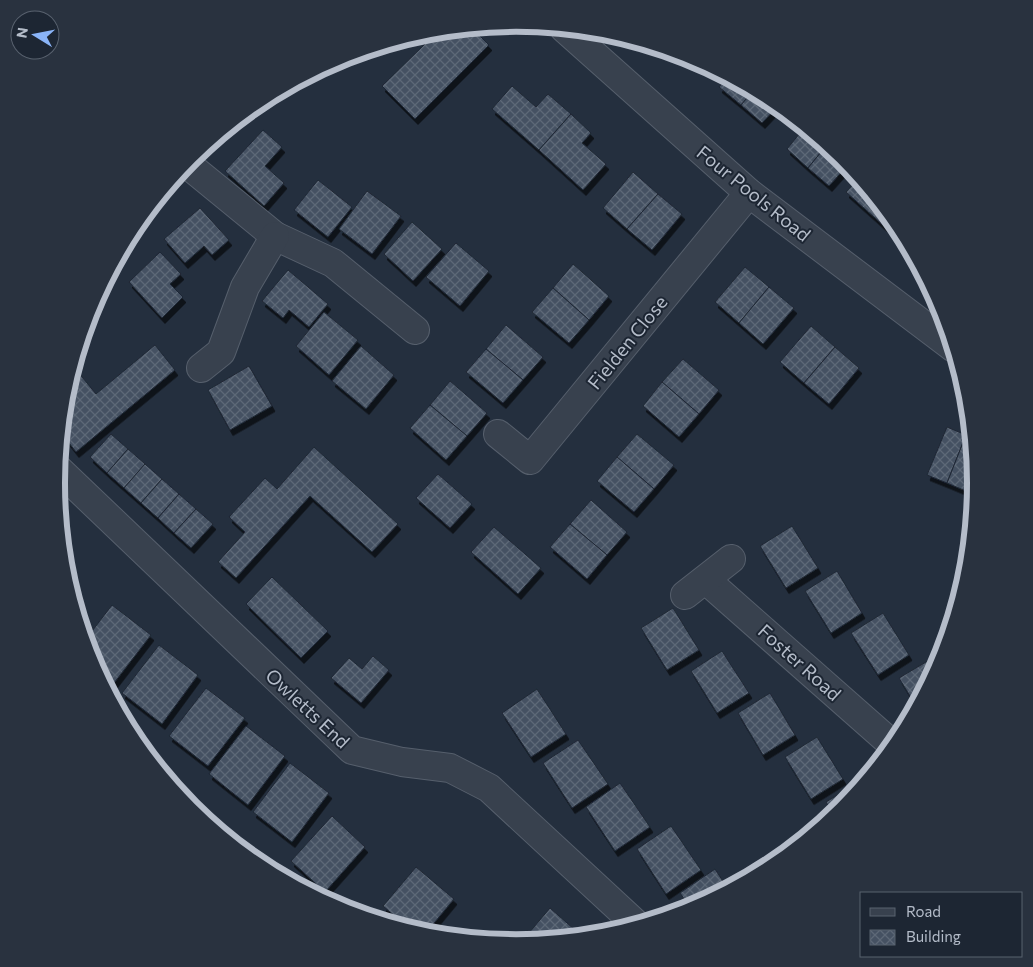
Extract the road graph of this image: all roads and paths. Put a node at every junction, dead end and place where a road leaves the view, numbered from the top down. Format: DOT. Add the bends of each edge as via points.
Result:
graph roads {
  1 [pos="573,36"];
  2 [pos="194,169"];
  3 [pos="749,193"];
  4 [pos="275,236"];
  5 [pos="415,330"];
  6 [pos="945,341"];
  7 [pos="201,368"];
  8 [pos="498,434"];
  9 [pos="65,476"];
  10 [pos="731,559"];
  11 [pos="886,741"];
  12 [pos="631,919"];
  1 -- 3 [label="street, Four Pools Road"];
  2 -- 4 [label="street"];
  3 -- 6 [label="street, Four Pools Road"];
  3 -- 8 [label="street, Fielden Close" via="530,460"];
  4 -- 5 [label="street" via="333,263"];
  4 -- 7 [label="street" via="245,287 222,352"];
  9 -- 12 [label="street, Owletts End" via="352,750 402,762 450,768 489,788"];
  10 -- 11 [label="street, Foster Road" via="696,587"];
}
